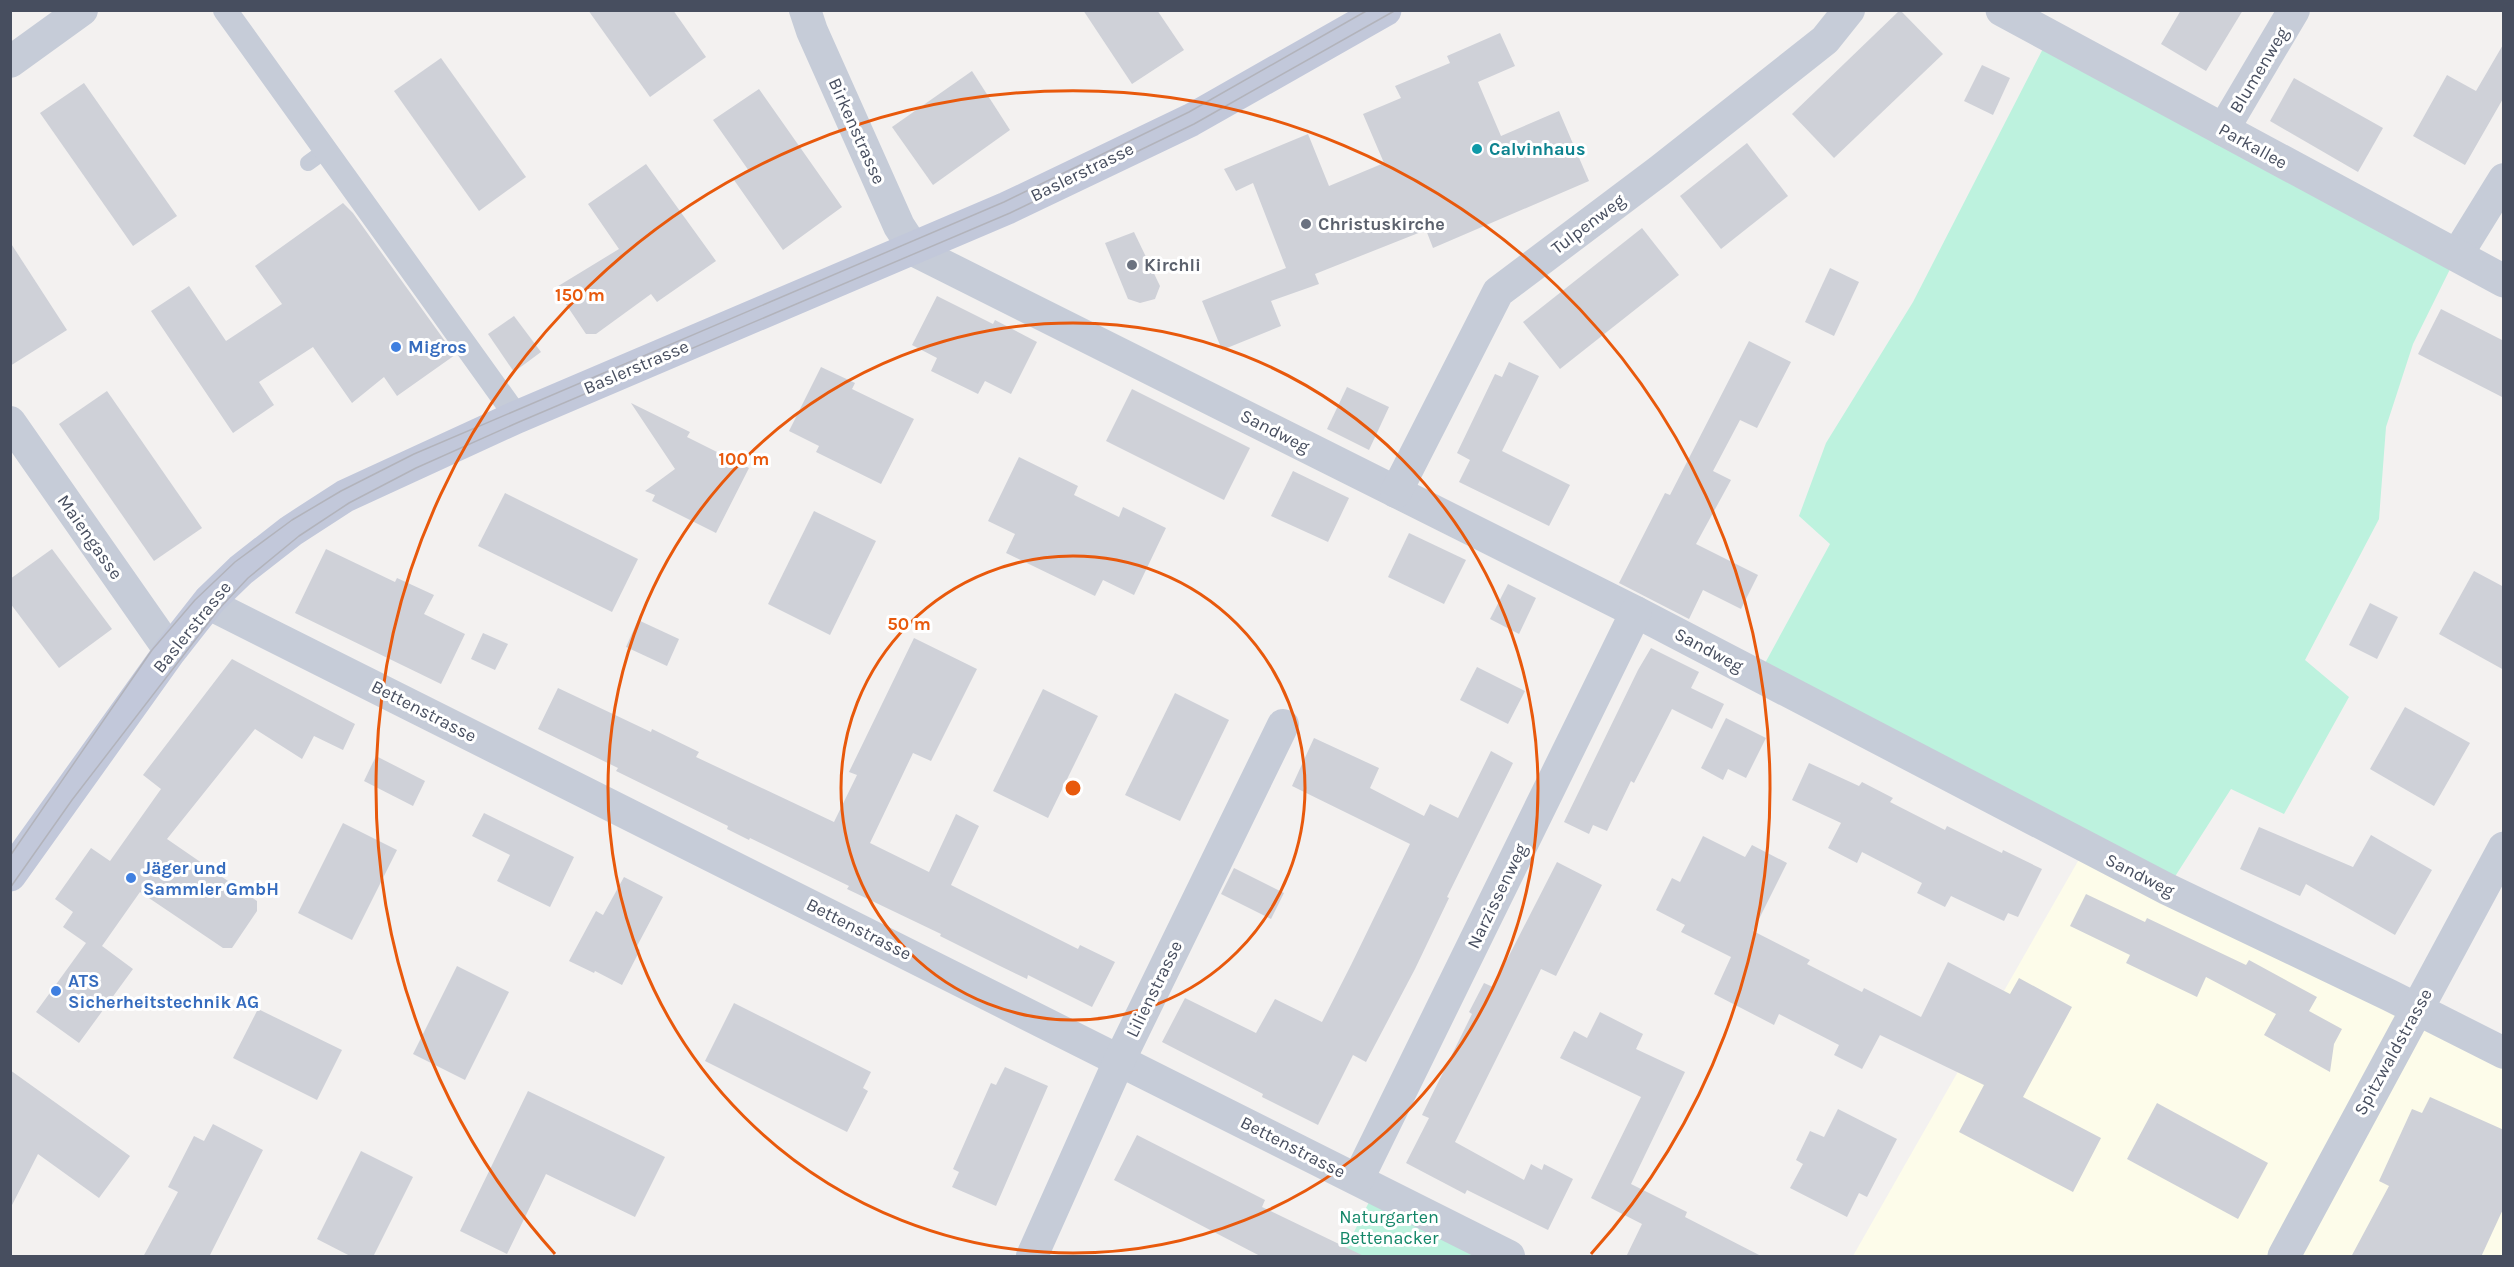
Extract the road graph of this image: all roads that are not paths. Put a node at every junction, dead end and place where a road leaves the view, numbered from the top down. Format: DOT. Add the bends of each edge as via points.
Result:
graph roads {
  1 [pos="82,10"];
  2 [pos="805,10"];
  3 [pos="1385,10"];
  4 [pos="1849,10"];
  5 [pos="2002,10"];
  6 [pos="2294,10"];
  7 [pos="223,15"];
  8 [pos="10,62"];
  9 [pos="2223,130"];
  10 [pos="2504,178"];
  11 [pos="914,249"];
  12 [pos="2457,255"];
  13 [pos="2504,281"];
  14 [pos="517,417"];
  15 [pos="14,433"];
  16 [pos="1396,492"];
  17 [pos="210,600"];
  18 [pos="1636,612"];
  19 [pos="170,651"];
  20 [pos="1282,725"];
  21 [pos="2504,848"];
  22 [pos="10,875"];
  23 [pos="2416,1009"];
  24 [pos="2504,1053"];
  25 [pos="1120,1059"];
  26 [pos="1358,1179"];
  27 [pos="1032,1257"];
  28 [pos="1509,1257"];
  29 [pos="2284,1257"];
  1 -- 8 [label="street"];
  2 -- 11 [label="street, Birkenstrasse" via="899,226"];
  3 -- 11 [label="main road, Baslerstrasse" via="1191,120"];
  4 -- 16 [label="street, Tulpenweg" via="1825,40 1498,292"];
  5 -- 9 [label="street, Parkallee"];
  6 -- 9 [label="street, Blumenweg"];
  7 -- 14 [label="street" via="317,156"];
  9 -- 12 [label="street, Parkallee"];
  10 -- 12 [label="street"];
  11 -- 14 [label="main road, Baslerstrasse"];
  11 -- 16 [label="street, Sandweg"];
  12 -- 13 [label="street, Parkallee"];
  14 -- 17 [label="main road, Baslerstrasse" via="345,495 291,531"];
  15 -- 19 [label="street, Maiengasse"];
  16 -- 18 [label="street, Sandweg"];
  17 -- 19 [label="main road, Baslerstrasse"];
  17 -- 25 [label="street, Bettenstrasse" via="236,618"];
  18 -- 23 [label="street, Sandweg" via="2167,889"];
  18 -- 26 [label="street, Narzissenweg"];
  19 -- 22 [label="main road, Baslerstrasse"];
  20 -- 25 [label="street, Lilienstrasse"];
  21 -- 23 [label="street, Spitzwaldstrasse"];
  23 -- 24 [label="street, Sandweg"];
  23 -- 29 [label="street, Spitzwaldstrasse"];
  25 -- 26 [label="street, Bettenstrasse"];
  25 -- 27 [label="street, Lilienstrasse"];
  26 -- 28 [label="street, Bettenstrasse"];
}
